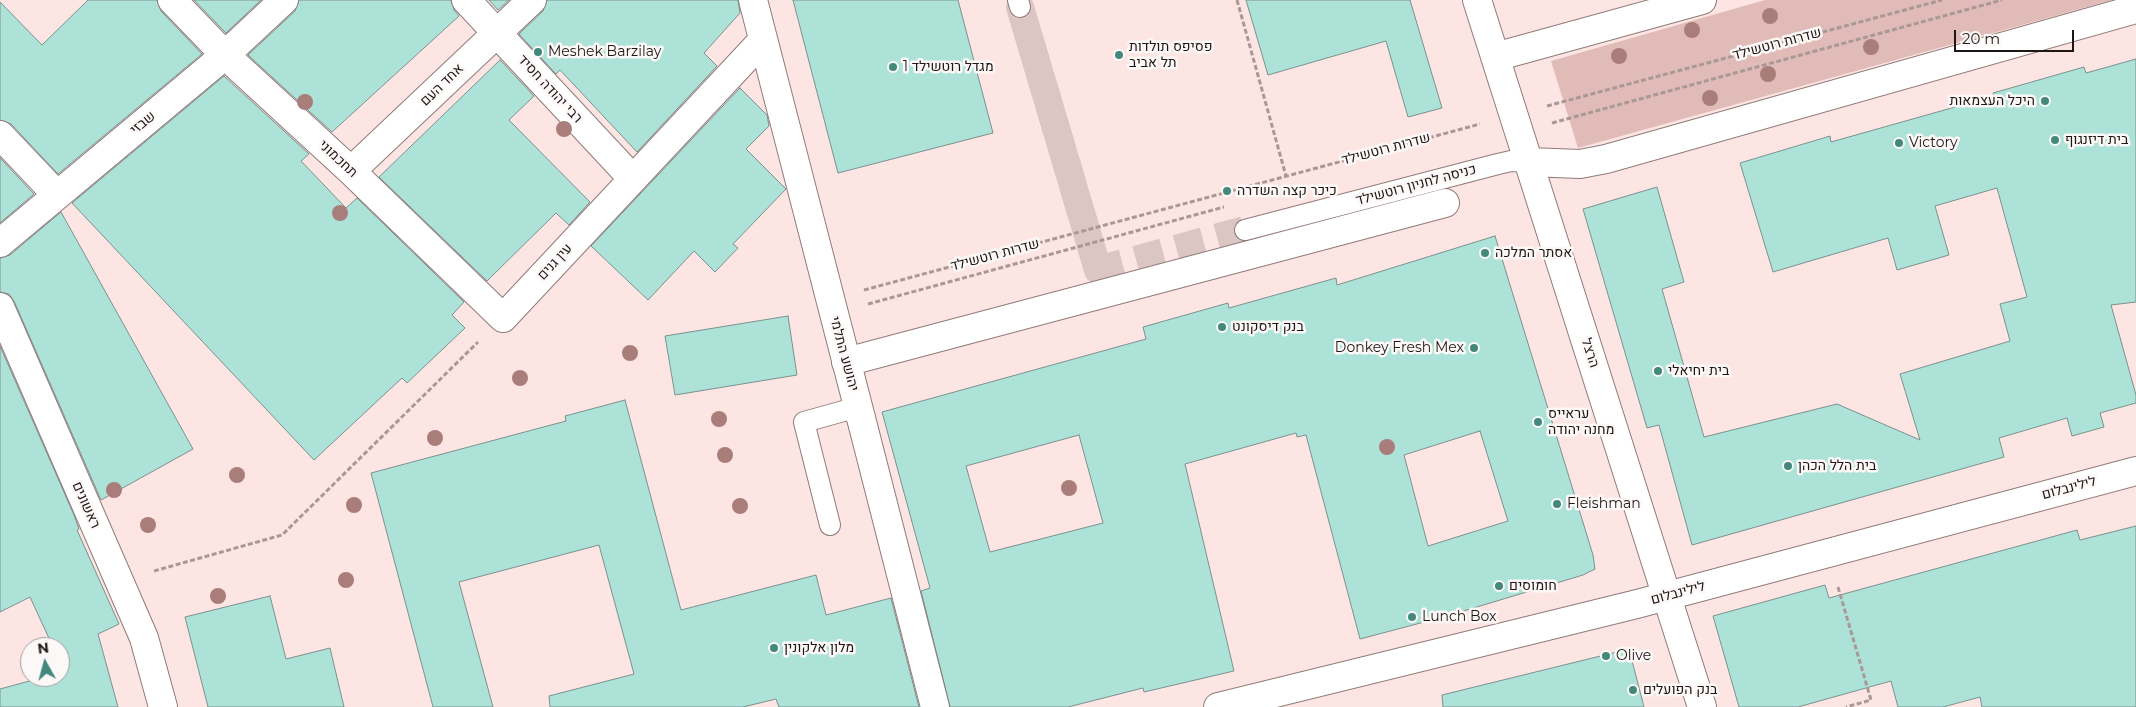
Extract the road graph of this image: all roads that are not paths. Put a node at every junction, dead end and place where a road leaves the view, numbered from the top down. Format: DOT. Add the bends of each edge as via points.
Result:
graph roads {
  1 [pos="172,0"];
  2 [pos="284,0"];
  3 [pos="466,0"];
  4 [pos="532,0"];
  5 [pos="753,0"];
  6 [pos="1477,0"];
  7 [pos="1702,0"];
  8 [pos="2136,9"];
  9 [pos="497,33"];
  10 [pos="764,40"];
  11 [pos="225,54"];
  12 [pos="1495,57"];
  13 [pos="0,135"];
  14 [pos="1530,162"];
  15 [pos="352,171"];
  16 [pos="633,179"];
  17 [pos="57,195"];
  18 [pos="1444,203"];
  19 [pos="1245,230"];
  20 [pos="0,243"];
  21 [pos="0,307"];
  22 [pos="502,318"];
  23 [pos="846,362"];
  24 [pos="860,413"];
  25 [pos="2136,471"];
  26 [pos="830,524"];
  27 [pos="1668,596"];
  28 [pos="163,707"];
  29 [pos="936,707"];
  30 [pos="1218,707"];
  31 [pos="1702,707"];
  1 -- 11 [label="street, תחכמוני"];
  2 -- 11 [label="street, שבזי"];
  3 -- 9 [label="street, רבי יהודה חסיד"];
  4 -- 9 [label="street, אחד העם"];
  5 -- 10 [label="street, יהושע התלמי"];
  6 -- 12 [label="street, הרצל"];
  7 -- 12 [label="street"];
  8 -- 14 [label="street" via="1606,159 1580,164"];
  9 -- 15 [label="street, אחד העם"];
  9 -- 16 [label="street, רבי יהודה חסיד"];
  10 -- 16 [label="street, עין גנים"];
  10 -- 23 [label="street, יהושע התלמי"];
  11 -- 15 [label="street, תחכמוני"];
  11 -- 17 [label="street, שבזי"];
  12 -- 14 [label="street, הרצל"];
  13 -- 17 [label="street"];
  14 -- 19 [label="lane, כניסה לחניון רוטשילד" via="1498,164"];
  14 -- 27 [label="street, הרצל"];
  15 -- 22 [label="street, תחכמוני"];
  16 -- 22 [label="street, עין גנים"];
  17 -- 20 [label="street, שבזי"];
  18 -- 23 [label="street"];
  21 -- 28 [label="street, ראשונים" via="144,638"];
  23 -- 24 [label="street, יהושע התלמי"];
  24 -- 26 [label="lane" via="804,422"];
  24 -- 29 [label="street, יהושע התלמי"];
  25 -- 27 [label="street, לילינבלום"];
  27 -- 30 [label="street, לילינבלום"];
  27 -- 31 [label="street, הרצל"];
}
